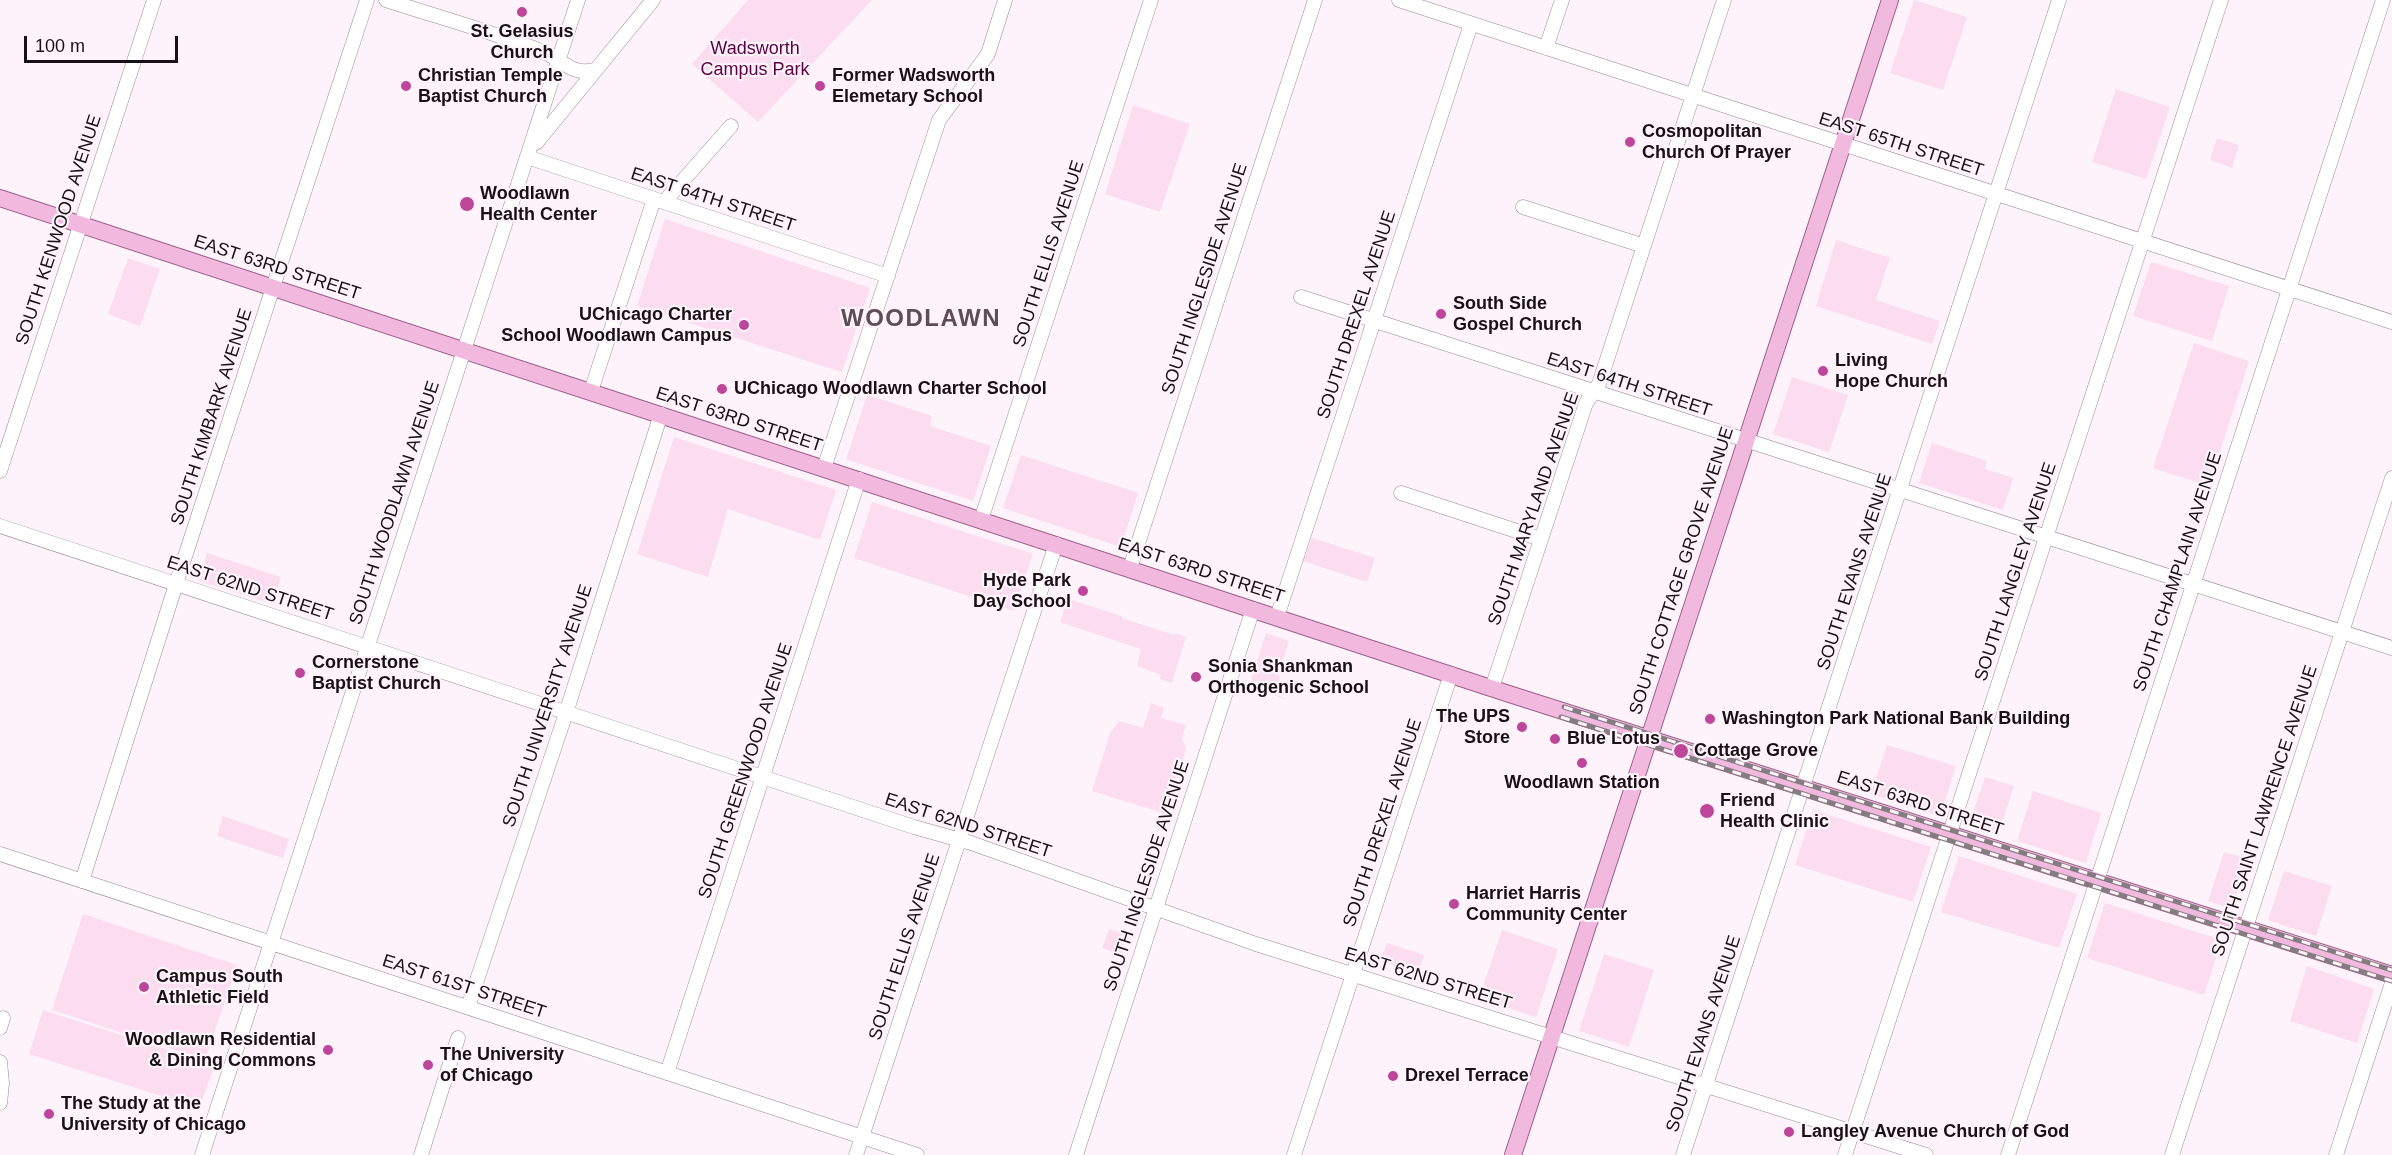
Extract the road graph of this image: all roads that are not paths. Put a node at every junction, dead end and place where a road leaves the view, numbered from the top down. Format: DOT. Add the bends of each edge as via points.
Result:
graph roads {
  1 [pos="154,0"];
  2 [pos="367,0"];
  3 [pos="386,0"];
  4 [pos="578,0"];
  5 [pos="653,0"];
  6 [pos="1005,0"];
  7 [pos="1151,0"];
  8 [pos="1315,0"];
  9 [pos="1399,0"];
  10 [pos="1562,0"];
  11 [pos="1724,0"];
  12 [pos="1890,0"];
  13 [pos="2059,0"];
  14 [pos="2221,0"];
  15 [pos="2383,0"];
  16 [pos="1472,24"];
  17 [pos="1546,48"];
  18 [pos="558,60"];
  19 [pos="594,70"];
  20 [pos="1693,96"];
  21 [pos="731,126"];
  22 [pos="1842,146"];
  23 [pos="528,152"];
  24 [pos="1996,195"];
  25 [pos="0,198"];
  26 [pos="659,201"];
  27 [pos="1523,207"];
  28 [pos="80,224"];
  29 [pos="2142,242"];
  30 [pos="1644,246"];
  31 [pos="888,276"];
  32 [pos="274,288"];
  33 [pos="2289,289"];
  34 [pos="1301,297"];
  35 [pos="1374,321"];
  36 [pos="2392,322"];
  37 [pos="464,350"];
  38 [pos="591,392"];
  39 [pos="1593,392"];
  40 [pos="661,414"];
  41 [pos="1745,442"];
  42 [pos="824,468"];
  43 [pos="0,471"];
  44 [pos="2392,478"];
  45 [pos="859,479"];
  46 [pos="1900,491"];
  47 [pos="1401,493"];
  48 [pos="981,520"];
  49 [pos="0,526"];
  50 [pos="2046,538"];
  51 [pos="1541,539"];
  52 [pos="1056,544"];
  53 [pos="1130,568"];
  54 [pos="176,584"];
  55 [pos="2193,585"];
  56 [pos="1253,609"];
  57 [pos="1277,617"];
  58 [pos="2342,632"];
  59 [pos="367,647"];
  60 [pos="2392,648"];
  61 [pos="1451,674"];
  62 [pos="1492,688"];
  63 [pos="566,713"];
  64 [pos="1648,738"];
  65 [pos="762,777"];
  66 [pos="1804,788"];
  67 [pos="1949,834"];
  68 [pos="958,840"];
  69 [pos="0,854"];
  70 [pos="82,881"];
  71 [pos="2097,881"];
  72 [pos="1155,910"];
  73 [pos="2246,928"];
  74 [pos="271,943"];
  75 [pos="1353,975"];
  76 [pos="2392,975"];
  77 [pos="2392,983"];
  78 [pos="468,1007"];
  79 [pos="1551,1036"];
  80 [pos="458,1038"];
  81 [pos="0,1062"];
  82 [pos="667,1073"];
  83 [pos="1706,1085"];
  84 [pos="0,1103"];
  85 [pos="1853,1132"];
  86 [pos="862,1137"];
  87 [pos="202,1155"];
  88 [pos="421,1155"];
  89 [pos="856,1155"];
  90 [pos="917,1155"];
  91 [pos="1076,1155"];
  92 [pos="1294,1155"];
  93 [pos="1513,1155"];
  94 [pos="1683,1155"];
  95 [pos="1845,1155"];
  96 [pos="1926,1155"];
  97 [pos="2008,1155"];
  98 [pos="2172,1155"];
  99 [pos="2337,1155"];
  1 -- 28 [label="street, SOUTH KENWOOD AVENUE"];
  2 -- 32 [label="street, SOUTH KIMBARK AVENUE"];
  3 -- 18 [label="street"];
  4 -- 18 [label="street, SOUTH WOODLAWN AVENUE"];
  5 -- 19 [label="street"];
  6 -- 31 [label="street" via="988,54 939,120"];
  7 -- 48 [label="street, SOUTH ELLIS AVENUE"];
  8 -- 53 [label="street, SOUTH INGLESIDE AVENUE"];
  9 -- 16 [label="street, EAST 65TH STREET"];
  10 -- 17 [label="street"];
  11 -- 20 [label="street, SOUTH MARYLAND AVENUE"];
  12 -- 22 [label="main road, SOUTH COTTAGE GROVE AVENUE"];
  13 -- 24 [label="street, SOUTH EVANS AVENUE"];
  14 -- 29 [label="street, SOUTH LANGLEY AVENUE"];
  15 -- 33 [label="street, SOUTH CHAMPLAIN AVENUE"];
  16 -- 17 [label="street, EAST 65TH STREET"];
  16 -- 35 [label="street, SOUTH DREXEL AVENUE"];
  17 -- 20 [label="street, EAST 65TH STREET"];
  18 -- 19 [label="street" via="572,70"];
  18 -- 23 [label="street, SOUTH WOODLAWN AVENUE"];
  19 -- 23 [label="street"];
  20 -- 22 [label="street, EAST 65TH STREET"];
  20 -- 30 [label="street, SOUTH MARYLAND AVENUE"];
  21 -- 26 [label="street"];
  22 -- 24 [label="street, EAST 65TH STREET"];
  22 -- 41 [label="main road, SOUTH COTTAGE GROVE AVENUE"];
  23 -- 26 [label="street, EAST 64TH STREET"];
  23 -- 37 [label="street, SOUTH WOODLAWN AVENUE"];
  24 -- 29 [label="street, EAST 65TH STREET"];
  24 -- 46 [label="street, SOUTH EVANS AVENUE"];
  25 -- 28 [label="main road, EAST 63RD STREET"];
  26 -- 31 [label="street, EAST 64TH STREET"];
  26 -- 38 [label="street"];
  27 -- 30 [label="street"];
  28 -- 32 [label="main road, EAST 63RD STREET"];
  28 -- 43 [label="street, SOUTH KENWOOD AVENUE"];
  29 -- 33 [label="street, EAST 65TH STREET"];
  29 -- 50 [label="street, SOUTH LANGLEY AVENUE"];
  30 -- 39 [label="street, SOUTH MARYLAND AVENUE" via="1599,384"];
  31 -- 42 [label="street"];
  32 -- 37 [label="main road, EAST 63RD STREET"];
  32 -- 54 [label="street, SOUTH KIMBARK AVENUE"];
  33 -- 36 [label="street, EAST 65TH STREET"];
  33 -- 55 [label="street, SOUTH CHAMPLAIN AVENUE"];
  34 -- 35 [label="street, EAST 64TH STREET"];
  35 -- 39 [label="street, EAST 64TH STREET"];
  35 -- 57 [label="street, SOUTH DREXEL AVENUE"];
  37 -- 38 [label="main road, EAST 63RD STREET"];
  37 -- 59 [label="street, SOUTH WOODLAWN AVENUE"];
  38 -- 40 [label="main road, EAST 63RD STREET"];
  39 -- 41 [label="street, EAST 64TH STREET"];
  39 -- 51 [label="street, SOUTH MARYLAND AVENUE"];
  40 -- 42 [label="main road, EAST 63RD STREET"];
  40 -- 63 [label="street, SOUTH UNIVERSITY AVENUE"];
  41 -- 46 [label="street, EAST 64TH STREET"];
  41 -- 64 [label="main road, SOUTH COTTAGE GROVE AVENUE"];
  42 -- 45 [label="main road, EAST 63RD STREET"];
  44 -- 58 [label="street, SOUTH SAINT LAWRENCE AVENUE"];
  45 -- 48 [label="main road, EAST 63RD STREET"];
  45 -- 65 [label="street, SOUTH GREENWOOD AVENUE"];
  46 -- 50 [label="street, EAST 64TH STREET"];
  46 -- 66 [label="street, SOUTH EVANS AVENUE"];
  47 -- 51 [label="street"];
  48 -- 52 [label="main road, EAST 63RD STREET"];
  49 -- 54 [label="street, EAST 62ND STREET"];
  50 -- 55 [label="street, EAST 64TH STREET"];
  50 -- 67 [label="street, SOUTH LANGLEY AVENUE"];
  51 -- 62 [label="street, SOUTH MARYLAND AVENUE"];
  52 -- 53 [label="main road, EAST 63RD STREET"];
  52 -- 68 [label="street, SOUTH ELLIS AVENUE"];
  53 -- 56 [label="main road, EAST 63RD STREET"];
  54 -- 59 [label="street, EAST 62ND STREET"];
  54 -- 70 [label="street, SOUTH KIMBARK AVENUE"];
  55 -- 58 [label="street, EAST 64TH STREET"];
  55 -- 71 [label="street, SOUTH CHAMPLAIN AVENUE"];
  56 -- 57 [label="main road, EAST 63RD STREET"];
  56 -- 72 [label="street, SOUTH INGLESIDE AVENUE"];
  57 -- 61 [label="main road, EAST 63RD STREET"];
  58 -- 60 [label="street, EAST 64TH STREET"];
  58 -- 73 [label="street, SOUTH SAINT LAWRENCE AVENUE"];
  59 -- 63 [label="street, EAST 62ND STREET"];
  59 -- 74 [label="street, SOUTH WOODLAWN AVENUE"];
  61 -- 62 [label="main road, EAST 63RD STREET"];
  61 -- 75 [label="street, SOUTH DREXEL AVENUE"];
  62 -- 64 [label="main road, EAST 63RD STREET"];
  63 -- 65 [label="street, EAST 62ND STREET"];
  63 -- 78 [label="street, SOUTH UNIVERSITY AVENUE"];
  64 -- 66 [label="main road, EAST 63RD STREET"];
  64 -- 79 [label="main road, SOUTH COTTAGE GROVE AVENUE"];
  65 -- 68 [label="street, EAST 62ND STREET"];
  65 -- 82 [label="street, SOUTH GREENWOOD AVENUE"];
  66 -- 67 [label="main road, EAST 63RD STREET"];
  66 -- 83 [label="street, SOUTH EVANS AVENUE"];
  67 -- 71 [label="main road, EAST 63RD STREET"];
  67 -- 85 [label="street, SOUTH LANGLEY AVENUE"];
  68 -- 72 [label="street, EAST 62ND STREET" via="1142,902"];
  68 -- 86 [label="street, SOUTH ELLIS AVENUE"];
  69 -- 70 [label="street, EAST 61ST STREET"];
  70 -- 74 [label="street, EAST 61ST STREET"];
  71 -- 73 [label="main road, EAST 63RD STREET"];
  71 -- 97 [label="street, SOUTH CHAMPLAIN AVENUE"];
  72 -- 75 [label="street, EAST 62ND STREET"];
  72 -- 91 [label="street, SOUTH INGLESIDE AVENUE"];
  73 -- 76 [label="main road, EAST 63RD STREET"];
  73 -- 98 [label="street, SOUTH SAINT LAWRENCE AVENUE"];
  74 -- 78 [label="street, EAST 61ST STREET"];
  74 -- 87 [label="street, SOUTH WOODLAWN AVENUE"];
  75 -- 79 [label="street, EAST 62ND STREET"];
  75 -- 92 [label="street, SOUTH DREXEL AVENUE"];
  77 -- 99 [label="street"];
  78 -- 82 [label="street, EAST 61ST STREET"];
  79 -- 83 [label="street, EAST 62ND STREET"];
  79 -- 93 [label="main road, SOUTH COTTAGE GROVE AVENUE"];
  80 -- 88 [label="street"];
  81 -- 84 [label="street"];
  82 -- 86 [label="street, EAST 61ST STREET"];
  83 -- 85 [label="street, EAST 62ND STREET"];
  83 -- 94 [label="street, SOUTH EVANS AVENUE"];
  85 -- 95 [label="street, SOUTH LANGLEY AVENUE"];
  85 -- 96 [label="street, EAST 62ND STREET"];
  86 -- 89 [label="street, SOUTH ELLIS AVENUE"];
  86 -- 90 [label="street, EAST 61ST STREET"];
}
